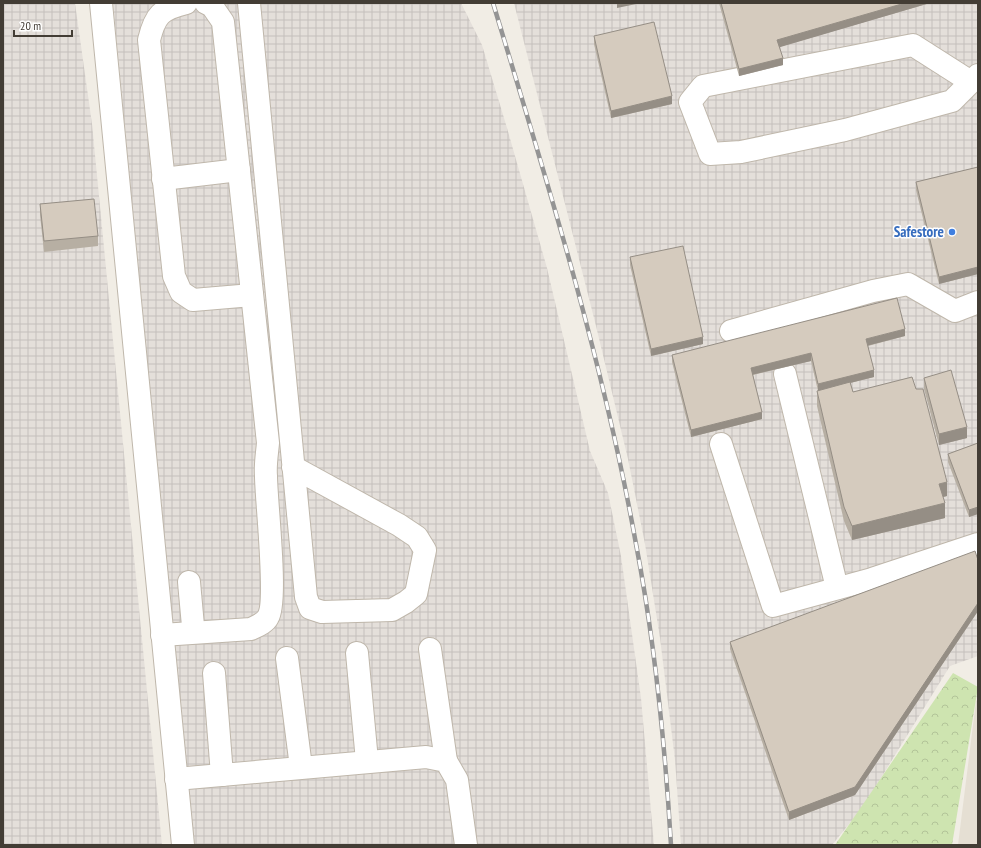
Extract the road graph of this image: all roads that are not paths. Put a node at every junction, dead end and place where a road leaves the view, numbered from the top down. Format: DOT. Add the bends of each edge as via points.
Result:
graph roads {
  1 [pos="100,3"];
  2 [pos="186,3"];
  3 [pos="206,3"];
  4 [pos="249,3"];
  5 [pos="974,79"];
  6 [pos="239,170"];
  7 [pos="163,179"];
  8 [pos="252,295"];
  9 [pos="978,302"];
  10 [pos="731,331"];
  11 [pos="785,374"];
  12 [pos="721,444"];
  13 [pos="293,466"];
  14 [pos="978,544"];
  15 [pos="190,582"];
  16 [pos="837,588"];
  17 [pos="193,626"];
  18 [pos="162,635"];
  19 [pos="430,649"];
  20 [pos="357,653"];
  21 [pos="287,658"];
  22 [pos="214,673"];
  23 [pos="367,761"];
  24 [pos="446,761"];
  25 [pos="301,767"];
  26 [pos="222,775"];
  27 [pos="176,779"];
  28 [pos="183,845"];
  29 [pos="466,845"];
  1 -- 18 [label="lane"];
  2 -- 7 [label="lane" via="169,7 153,22 148,40"];
  3 -- 6 [label="lane" via="212,6 223,22"];
  4 -- 13 [label="lane"];
  5 -- 5 [label="lane" via="952,100 860,126 741,152 710,154 690,102 703,86 913,46"];
  6 -- 7 [label="lane"];
  6 -- 8 [label="lane"];
  7 -- 8 [label="lane" via="174,276 180,292 193,300"];
  8 -- 18 [label="lane" via="268,442 266,475 272,604 269,617 251,629"];
  9 -- 10 [label="lane" via="955,311 908,284 873,291"];
  11 -- 16 [label="lane"];
  12 -- 16 [label="lane" via="773,606"];
  13 -- 13 [label="lane" via="417,537 425,550 416,594 392,610 322,612 310,608 306,597"];
  14 -- 16 [label="lane"];
  15 -- 17 [label="lane"];
  18 -- 27 [label="lane"];
  19 -- 24 [label="lane"];
  20 -- 23 [label="lane"];
  21 -- 25 [label="lane"];
  22 -- 26 [label="lane"];
  23 -- 24 [label="lane" via="426,757"];
  23 -- 25 [label="lane"];
  24 -- 29 [label="lane" via="457,780"];
  25 -- 26 [label="lane"];
  26 -- 27 [label="lane"];
  27 -- 28 [label="lane"];
}
